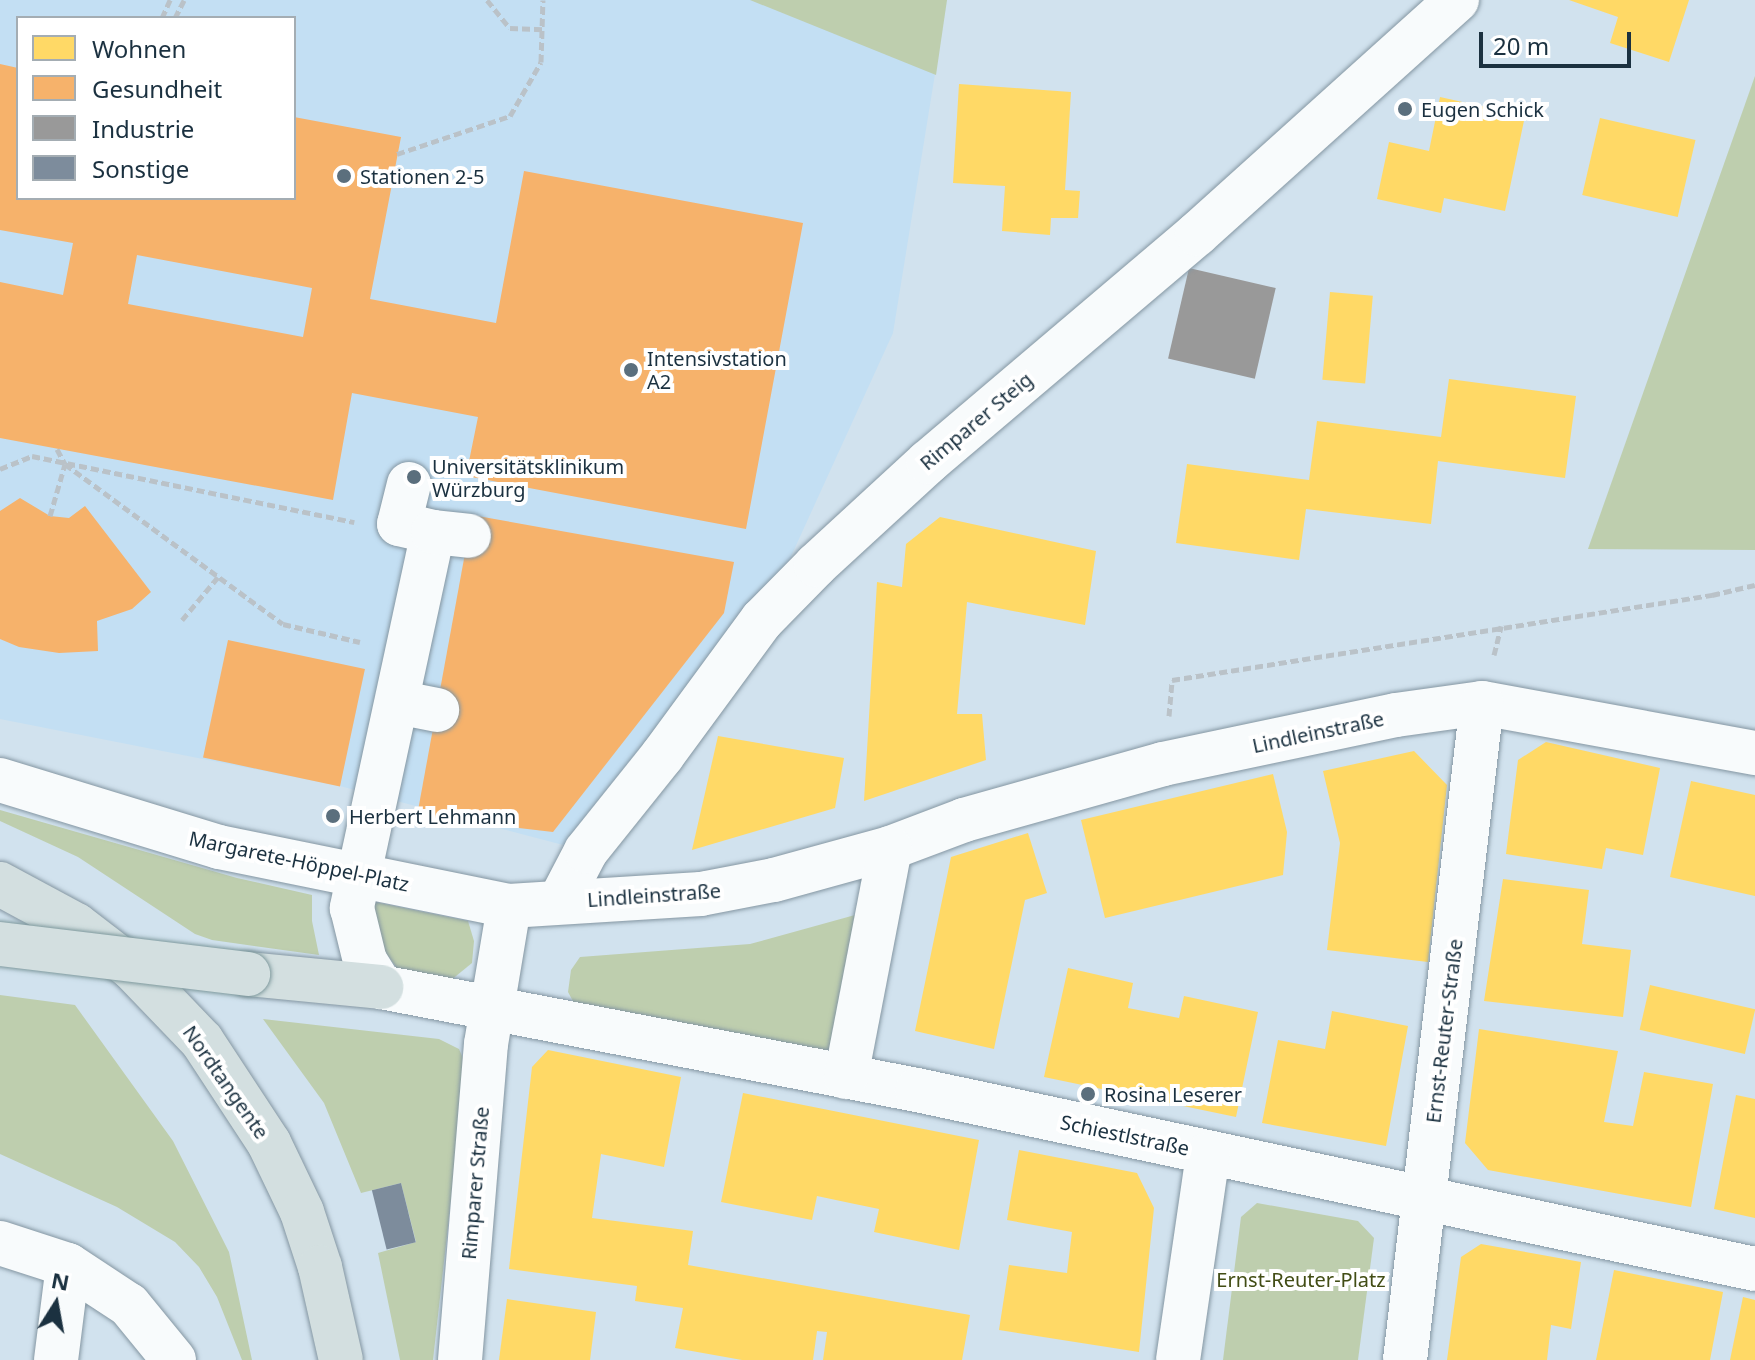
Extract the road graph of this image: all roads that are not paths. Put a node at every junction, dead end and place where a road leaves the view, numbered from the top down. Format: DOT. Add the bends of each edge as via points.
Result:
graph roads {
  1 [pos="1457,0"];
  2 [pos="409,484"];
  3 [pos="1482,703"];
  4 [pos="1755,753"];
  5 [pos="0,780"];
  6 [pos="890,848"];
  7 [pos="359,875"];
  8 [pos="0,884"];
  9 [pos="560,901"];
  10 [pos="509,906"];
  11 [pos="0,944"];
  12 [pos="381,987"];
  13 [pos="493,1006"];
  14 [pos="846,1077"];
  15 [pos="1208,1154"];
  16 [pos="1424,1199"];
  17 [pos="0,1243"];
  18 [pos="68,1265"];
  19 [pos="1755,1269"];
  20 [pos="56,1360"];
  21 [pos="174,1360"];
  22 [pos="341,1360"];
  23 [pos="460,1360"];
  24 [pos="1178,1360"];
  25 [pos="1405,1360"];
  1 -- 9 [label="street, Rimparer Steig" via="816,565 762,620 586,851"];
  2 -- 7 [label="street" via="399,524 451,534 417,706"];
  3 -- 4 [label="street, Lindleinstraße"];
  3 -- 6 [label="street, Lindleinstraße" via="1396,715 1163,764 964,820"];
  3 -- 16 [label="street, Ernst-Reuter-Straße"];
  5 -- 7 [label="street, Margarete-Höppel-Platz" via="219,847"];
  6 -- 9 [label="street, Lindleinstraße" via="701,894"];
  6 -- 14 [label="street"];
  7 -- 10 [label="street, Margarete-Höppel-Platz"];
  7 -- 12 [label="street" via="352,908 355,930"];
  8 -- 22 [label="main road, Nordtangente" via="76,925 121,959 202,1041 269,1143 302,1212"];
  9 -- 10 [label="street, Lindleinstraße"];
  10 -- 13 [label="street, Rimparer Straße"];
  11 -- 12 [label="main road, bridge"];
  12 -- 13 [label="street"];
  13 -- 14 [label="street, Schiestlstraße"];
  13 -- 23 [label="street, Rimparer Straße"];
  14 -- 15 [label="street, Schiestlstraße"];
  15 -- 16 [label="street, Schiestlstraße"];
  15 -- 24 [label="street"];
  16 -- 19 [label="street, Schiestlstraße"];
  16 -- 25 [label="street, Ernst-Reuter-Straße"];
  17 -- 18 [label="street"];
  18 -- 20 [label="street"];
  18 -- 21 [label="street" via="129,1305"];
}
